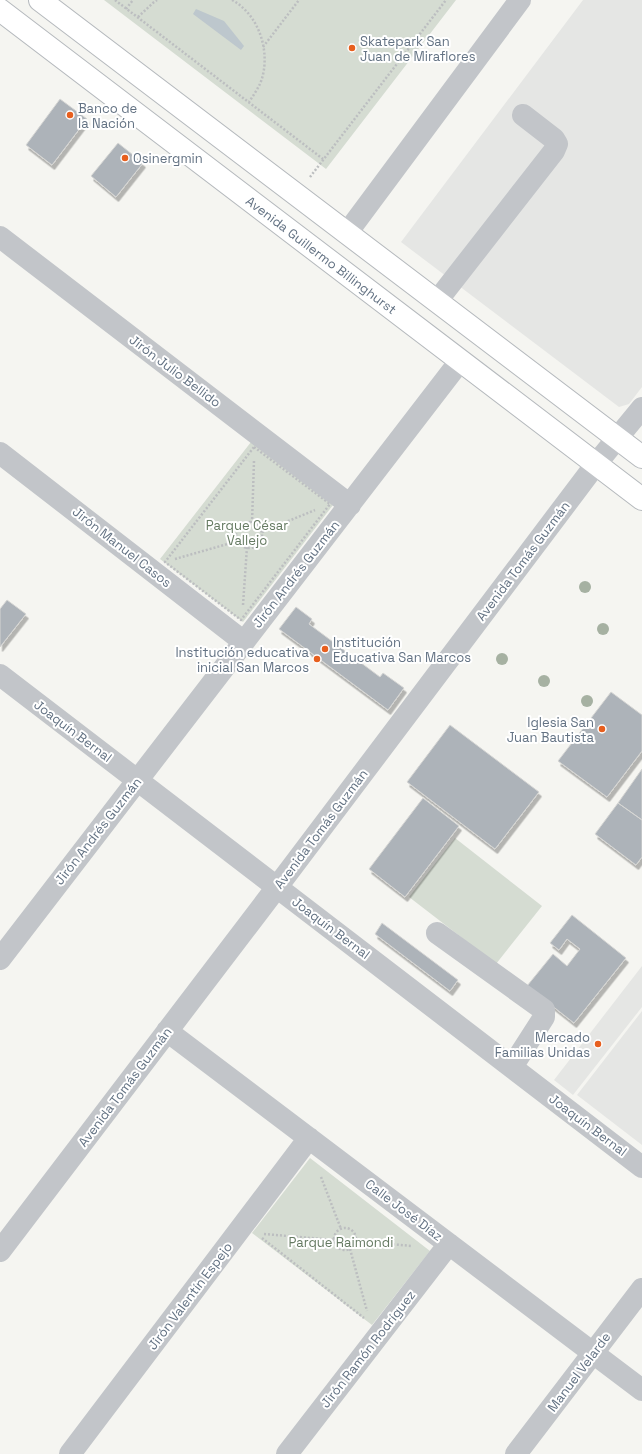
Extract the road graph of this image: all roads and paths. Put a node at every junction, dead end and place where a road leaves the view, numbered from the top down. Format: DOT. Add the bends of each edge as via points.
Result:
graph roads {
  1 [pos="40,0"];
  2 [pos="115,0"];
  3 [pos="133,0"];
  4 [pos="157,0"];
  5 [pos="232,0"];
  6 [pos="299,0"];
  7 [pos="446,0"];
  8 [pos="520,0"];
  9 [pos="126,9"];
  10 [pos="0,10"];
  11 [pos="138,17"];
  12 [pos="263,47"];
  13 [pos="249,102"];
  14 [pos="523,116"];
  15 [pos="347,233"];
  16 [pos="0,237"];
  17 [pos="437,301"];
  18 [pos="460,361"];
  19 [pos="642,408"];
  20 [pos="618,438"];
  21 [pos="258,442"];
  22 [pos="0,453"];
  23 [pos="642,457"];
  24 [pos="596,464"];
  25 [pos="642,499"];
  26 [pos="340,505"];
  27 [pos="323,507"];
  28 [pos="316,510"];
  29 [pos="252,523"];
  30 [pos="262,532"];
  31 [pos="238,541"];
  32 [pos="247,547"];
  33 [pos="161,568"];
  34 [pos="243,606"];
  35 [pos="242,613"];
  36 [pos="241,620"];
  37 [pos="244,642"];
  38 [pos="0,675"];
  39 [pos="137,780"];
  40 [pos="277,887"];
  41 [pos="437,933"];
  42 [pos="0,959"];
  43 [pos="167,1031"];
  44 [pos="512,1067"];
  45 [pos="309,1138"];
  46 [pos="642,1167"];
  47 [pos="319,1173"];
  48 [pos="250,1229"];
  49 [pos="341,1229"];
  50 [pos="334,1240"];
  51 [pos="357,1241"];
  52 [pos="449,1244"];
  53 [pos="415,1246"];
  54 [pos="350,1249"];
  55 [pos="0,1251"];
  56 [pos="642,1289"];
  57 [pos="376,1327"];
  58 [pos="593,1353"];
  59 [pos="642,1390"];
  60 [pos="70,1454"];
  61 [pos="287,1454"];
  62 [pos="516,1454"];
  1 -- 15 [label="main road"];
  2 -- 9 [label="path"];
  3 -- 9 [label="path"];
  4 -- 11 [label="path"];
  5 -- 12 [label="path" via="253,19"];
  6 -- 12 [label="path"];
  7 -- 13 [label="path" via="323,159"];
  8 -- 15 [label="street"];
  9 -- 11 [label="path"];
  10 -- 18 [label="main road, Avenida Guillermo Billinghurst"];
  11 -- 13 [label="path"];
  12 -- 13 [label="path" via="265,62 260,83"];
  14 -- 17 [label="street" via="557,144"];
  15 -- 17 [label="main road"];
  16 -- 21 [label="street, Jirón Julio Bellido"];
  17 -- 20 [label="main road"];
  18 -- 24 [label="main road, Avenida Guillermo Billinghurst"];
  18 -- 26 [label="street, Jirón Andrés Guzmán"];
  19 -- 20 [label="street, Avenida Tomás Guzmán"];
  20 -- 23 [label="main road"];
  20 -- 24 [label="street, Avenida Tomás Guzmán"];
  21 -- 26 [label="street, Jirón Julio Bellido"];
  21 -- 26 [label="path"];
  21 -- 29 [label="path"];
  21 -- 33 [label="path"];
  22 -- 33 [label="street, Jirón Manuel Casos"];
  24 -- 25 [label="main road, Avenida Guillermo Billinghurst"];
  24 -- 40 [label="street, Avenida Tomás Guzmán"];
  26 -- 27 [label="path"];
  26 -- 36 [label="path"];
  26 -- 37 [label="street, Jirón Andrés Guzmán"];
  28 -- 30 [label="path"];
  29 -- 30 [label="path" via="258,525"];
  29 -- 31 [label="path" via="246,523 239,528"];
  30 -- 32 [label="path" via="259,544"];
  31 -- 32 [label="path"];
  31 -- 33 [label="path"];
  32 -- 34 [label="path"];
  33 -- 36 [label="path"];
  33 -- 37 [label="street, Jirón Manuel Casos"];
  35 -- 36 [label="path"];
  36 -- 37 [label="path"];
  37 -- 39 [label="street, Jirón Andrés Guzmán"];
  38 -- 39 [label="street, Joaquín Bernal"];
  39 -- 40 [label="street, Joaquín Bernal"];
  39 -- 42 [label="street, Jirón Andrés Guzmán"];
  40 -- 43 [label="street, Avenida Tomás Guzmán"];
  40 -- 44 [label="street, Joaquín Bernal"];
  41 -- 44 [label="street" via="544,1010 544,1017"];
  43 -- 45 [label="street, Calle José Díaz"];
  43 -- 55 [label="street, Avenida Tomás Guzmán"];
  44 -- 46 [label="street, Joaquín Bernal"];
  45 -- 48 [label="street, Jirón Valentín Espejo"];
  45 -- 52 [label="street, Calle José Díaz"];
  47 -- 49 [label="path"];
  48 -- 50 [label="path"];
  48 -- 57 [label="path"];
  48 -- 60 [label="street, Jirón Valentín Espejo"];
  49 -- 50 [label="path"];
  49 -- 51 [label="path" via="350,1229 354,1232"];
  50 -- 54 [label="path" via="341,1250"];
  51 -- 53 [label="path"];
  51 -- 54 [label="path"];
  52 -- 57 [label="street, Jirón Ramón Rodríguez"];
  52 -- 58 [label="street, Calle José Díaz"];
  54 -- 57 [label="path"];
  56 -- 58 [label="street, Manuel Velarde"];
  57 -- 61 [label="street, Jirón Ramón Rodríguez"];
  58 -- 59 [label="street, Calle José Díaz"];
  58 -- 62 [label="street, Manuel Velarde"];
}
